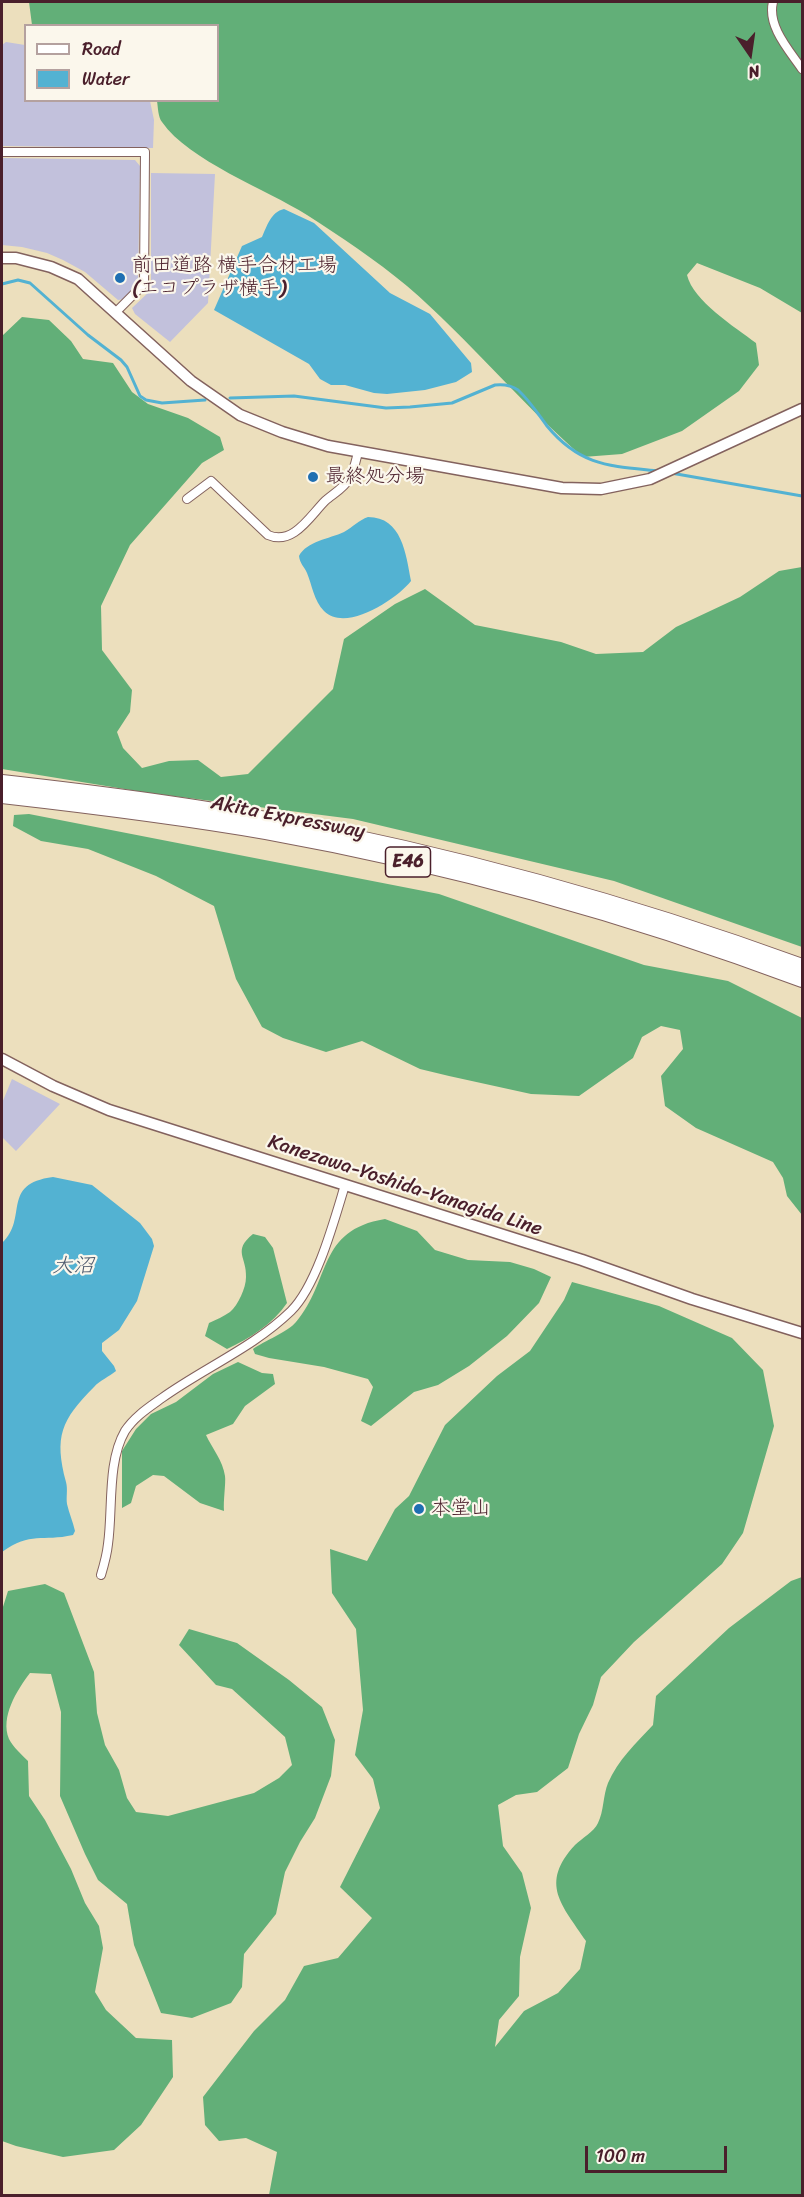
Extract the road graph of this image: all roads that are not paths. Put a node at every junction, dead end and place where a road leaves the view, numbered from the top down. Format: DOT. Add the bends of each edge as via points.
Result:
graph roads {
  1 [pos="773,2"];
  2 [pos="802,69"];
  3 [pos="2,152"];
  4 [pos="2,258"];
  5 [pos="116,312"];
  6 [pos="802,409"];
  7 [pos="358,452"];
  8 [pos="187,499"];
  9 [pos="2,782"];
  10 [pos="2,796"];
  11 [pos="802,966"];
  12 [pos="802,980"];
  13 [pos="2,1059"];
  14 [pos="345,1185"];
  15 [pos="802,1333"];
  16 [pos="101,1575"];
  1 -- 2 [label="street" via="771,10 781,40"];
  3 -- 5 [label="street" via="145,152 144,284"];
  4 -- 5 [label="street" via="51,267 78,279"];
  5 -- 7 [label="street" via="191,381 240,415 291,435"];
  6 -- 7 [label="street" via="650,479 601,489 562,488"];
  7 -- 8 [label="street" via="345,485 301,527 282,538 268,535 212,481"];
  9 -- 11 [label="highway, Akita Expressway / E46" via="184,805 396,845 663,917"];
  10 -- 12 [label="highway, Akita Expressway / E46" via="266,832 457,873 658,930"];
  13 -- 14 [label="street, Kanezawa-Yoshida-Yanagida Line" via="109,1110"];
  14 -- 15 [label="street, Kanezawa-Yoshida-Yanagida Line"];
  14 -- 16 [label="street" via="308,1286 292,1309 268,1330 139,1414 125,1431 117,1448"];
}
